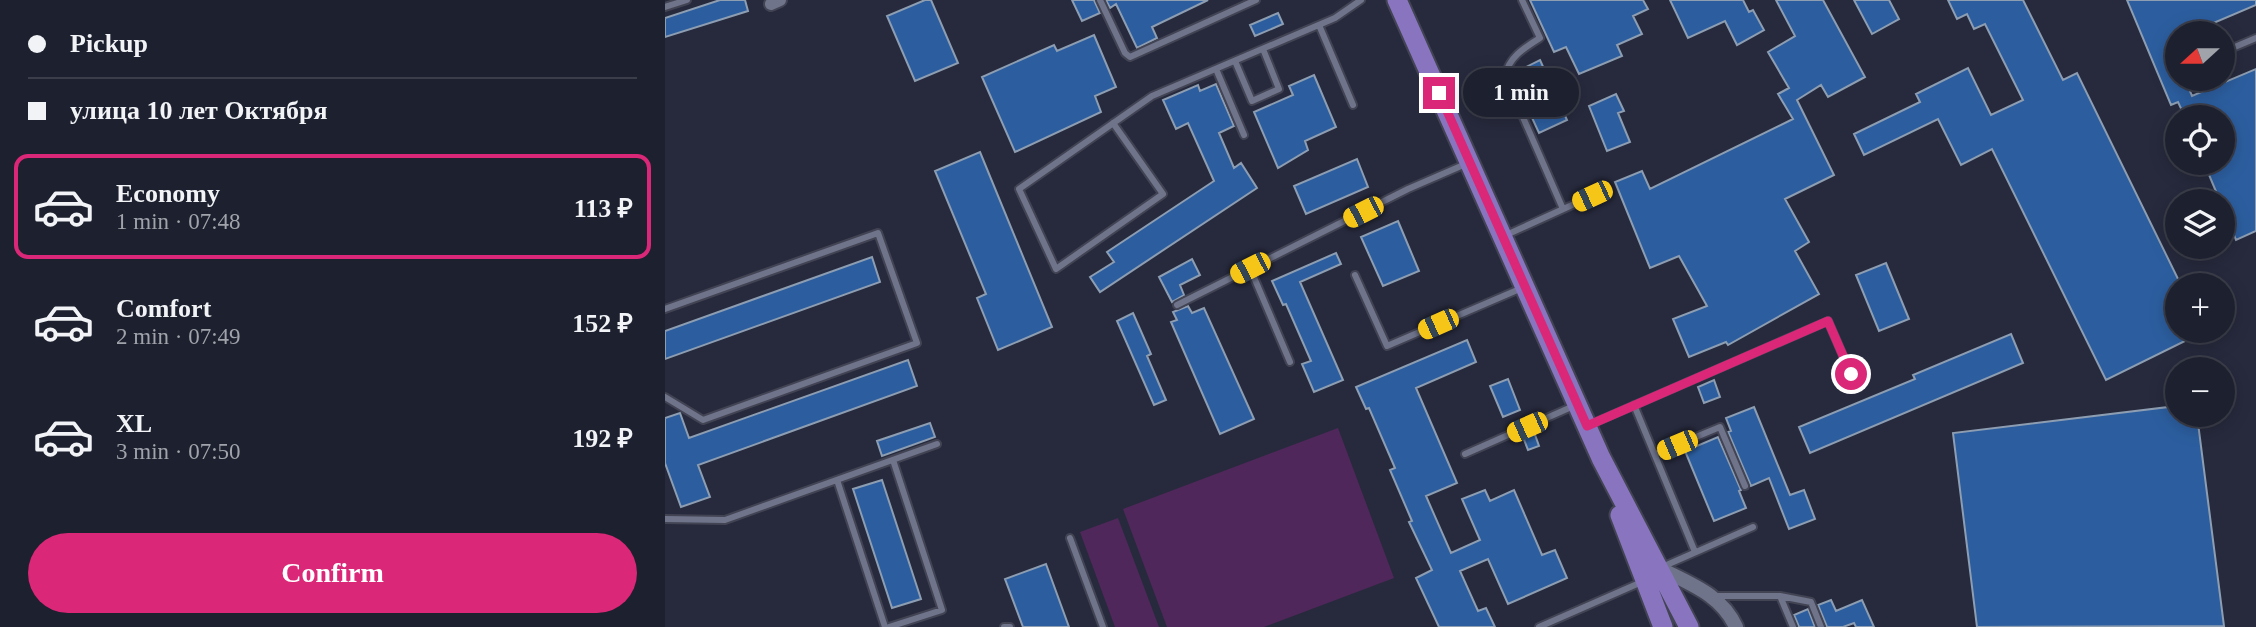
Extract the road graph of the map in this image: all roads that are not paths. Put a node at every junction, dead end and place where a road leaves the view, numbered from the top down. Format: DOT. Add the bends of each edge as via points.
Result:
graph roads {
  1 [pos="687,0"];
  2 [pos="1100,0"];
  3 [pos="1256,0"];
  4 [pos="1361,0"];
  5 [pos="1397,0"];
  6 [pos="1523,0"];
  7 [pos="665,7"];
  8 [pos="1319,25"];
  9 [pos="2256,38"];
  10 [pos="2235,47"];
  11 [pos="1263,49"];
  12 [pos="1235,61"];
  13 [pos="1216,69"];
  14 [pos="1353,105"];
  15 [pos="1113,123"];
  16 [pos="1244,135"];
  17 [pos="1470,163"];
  18 [pos="1592,196"];
  19 [pos="1563,209"];
  20 [pos="1503,236"];
  21 [pos="1250,268"];
  22 [pos="1356,275"];
  23 [pos="1525,287"];
  24 [pos="1177,305"];
  25 [pos="665,309"];
  26 [pos="1290,362"];
  27 [pos="1851,374"];
  28 [pos="665,397"];
  29 [pos="1577,405"];
  30 [pos="1634,405"];
  31 [pos="1587,426"];
  32 [pos="937,444"];
  33 [pos="1465,454"];
  34 [pos="1655,454"];
  35 [pos="893,460"];
  36 [pos="837,480"];
  37 [pos="1745,486"];
  38 [pos="665,518"];
  39 [pos="1753,527"];
  40 [pos="1070,538"];
  41 [pos="1695,552"];
  42 [pos="1653,574"];
  43 [pos="1713,596"];
  44 [pos="1780,596"];
  45 [pos="887,627"];
  46 [pos="1104,627"];
  47 [pos="1539,627"];
  48 [pos="1663,627"];
  49 [pos="1689,627"];
  50 [pos="1736,627"];
  51 [pos="1793,627"];
  52 [pos="1821,627"];
  1 -- 7 [label="lane"];
  2 -- 3 [label="lane" via="1130,57"];
  4 -- 8 [label="lane"];
  5 -- 17 [label="main road"];
  6 -- 19 [label="lane" via="1540,38 1521,49 1507,65 1505,76"];
  8 -- 11 [label="lane"];
  8 -- 14 [label="lane"];
  9 -- 10 [label="lane"];
  11 -- 12 [label="lane"];
  11 -- 12 [label="lane" via="1279,89 1252,101"];
  12 -- 13 [label="lane"];
  13 -- 15 [label="lane" via="1152,96"];
  13 -- 16 [label="lane"];
  15 -- 15 [label="lane" via="1019,189 1056,269 1163,194"];
  17 -- 20 [label="main road"];
  17 -- 21 [label="lane"];
  18 -- 19 [label="lane"];
  19 -- 20 [label="lane"];
  20 -- 23 [label="main road"];
  21 -- 24 [label="lane"];
  21 -- 26 [label="lane"];
  22 -- 23 [label="lane" via="1387,346"];
  23 -- 29 [label="main road"];
  25 -- 28 [label="lane" via="878,233 917,343 703,419"];
  27 -- 30 [label="lane" via="1828,321"];
  29 -- 31 [label="main road"];
  29 -- 33 [label="lane"];
  30 -- 31 [label="lane"];
  30 -- 34 [label="lane"];
  31 -- 42 [label="main road" via="1616,505"];
  32 -- 35 [label="lane"];
  34 -- 37 [label="lane" via="1720,427"];
  34 -- 41 [label="lane"];
  35 -- 36 [label="lane"];
  35 -- 45 [label="lane" via="942,610"];
  36 -- 38 [label="lane" via="725,520"];
  36 -- 45 [label="lane"];
  39 -- 41 [label="lane"];
  40 -- 46 [label="lane"];
  41 -- 42 [label="lane"];
  42 -- 43 [label="street"];
  42 -- 47 [label="lane"];
  42 -- 48 [label="main road"];
  42 -- 49 [label="main road"];
  43 -- 44 [label="lane"];
  43 -- 50 [label="street"];
  44 -- 51 [label="lane"];
  44 -- 52 [label="lane" via="1811,602"];
}
